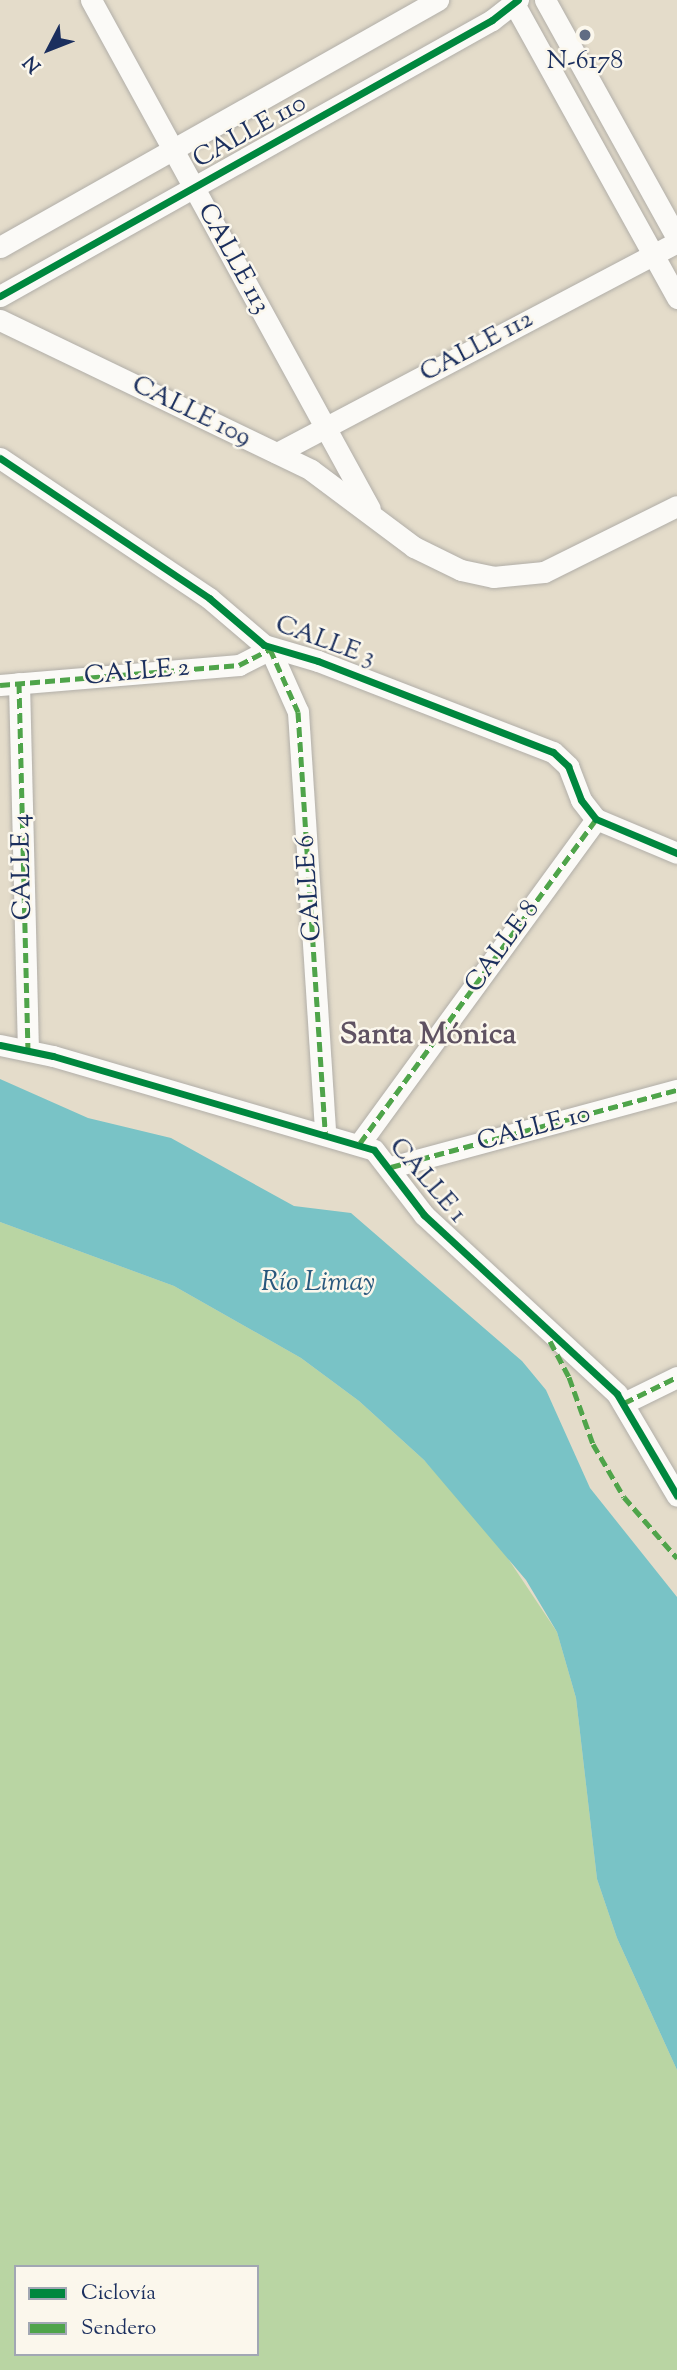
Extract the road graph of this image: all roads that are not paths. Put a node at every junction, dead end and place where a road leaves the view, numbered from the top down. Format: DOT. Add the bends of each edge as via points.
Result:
graph roads {
  1 [pos="91,0"];
  2 [pos="438,0"];
  3 [pos="545,0"];
  4 [pos="515,1"];
  5 [pos="173,149"];
  6 [pos="194,187"];
  7 [pos="671,214"];
  8 [pos="677,240"];
  9 [pos="0,247"];
  10 [pos="653,254"];
  11 [pos="0,296"];
  12 [pos="677,298"];
  13 [pos="0,320"];
  14 [pos="325,428"];
  15 [pos="278,453"];
  16 [pos="0,458"];
  17 [pos="677,506"];
  18 [pos="374,517"];
  19 [pos="270,649"];
  20 [pos="9,684"];
  21 [pos="596,819"];
  22 [pos="677,853"];
  23 [pos="0,1045"];
  24 [pos="28,1050"];
  25 [pos="677,1090"];
  26 [pos="325,1134"];
  27 [pos="360,1143"];
  28 [pos="391,1167"];
  29 [pos="677,1377"];
  30 [pos="624,1403"];
  31 [pos="677,1496"];
  1 -- 5 [label="street, CALLE 113"];
  2 -- 5 [label="street, CALLE 110"];
  3 -- 7 [label="street"];
  4 -- 6 [label="street, CALLE 110"];
  4 -- 10 [label="street"];
  5 -- 6 [label="street, CALLE 113"];
  5 -- 9 [label="street, CALLE 110"];
  6 -- 11 [label="street, CALLE 110"];
  6 -- 14 [label="street, CALLE 113"];
  7 -- 8 [label="street"];
  8 -- 10 [label="street, CALLE 112"];
  10 -- 12 [label="street"];
  10 -- 14 [label="street, CALLE 112"];
  13 -- 15 [label="street, CALLE 109"];
  14 -- 15 [label="street, CALLE 112"];
  14 -- 18 [label="street, CALLE 113"];
  15 -- 18 [label="street, CALLE 109" via="326,480"];
  16 -- 19 [label="street, CALLE 3" via="209,597"];
  17 -- 18 [label="street, CALLE 109" via="559,566 511,577 477,574 445,564"];
  19 -- 20 [label="street, CALLE 2" via="239,664"];
  19 -- 21 [label="street, CALLE 3" via="318,661 553,752 568,766 581,800"];
  19 -- 26 [label="street, CALLE 6" via="298,712"];
  20 -- 24 [label="street, CALLE 4"];
  21 -- 22 [label="street"];
  21 -- 27 [label="street, CALLE 8"];
  23 -- 24 [label="street, CALLE 1"];
  24 -- 26 [label="street, CALLE 1"];
  25 -- 28 [label="street, CALLE 10"];
  26 -- 27 [label="street, CALLE 1"];
  27 -- 28 [label="street, CALLE 1"];
  28 -- 30 [label="street, CALLE 1" via="424,1215"];
  29 -- 30 [label="street"];
  30 -- 31 [label="street, CALLE 1"];
}
